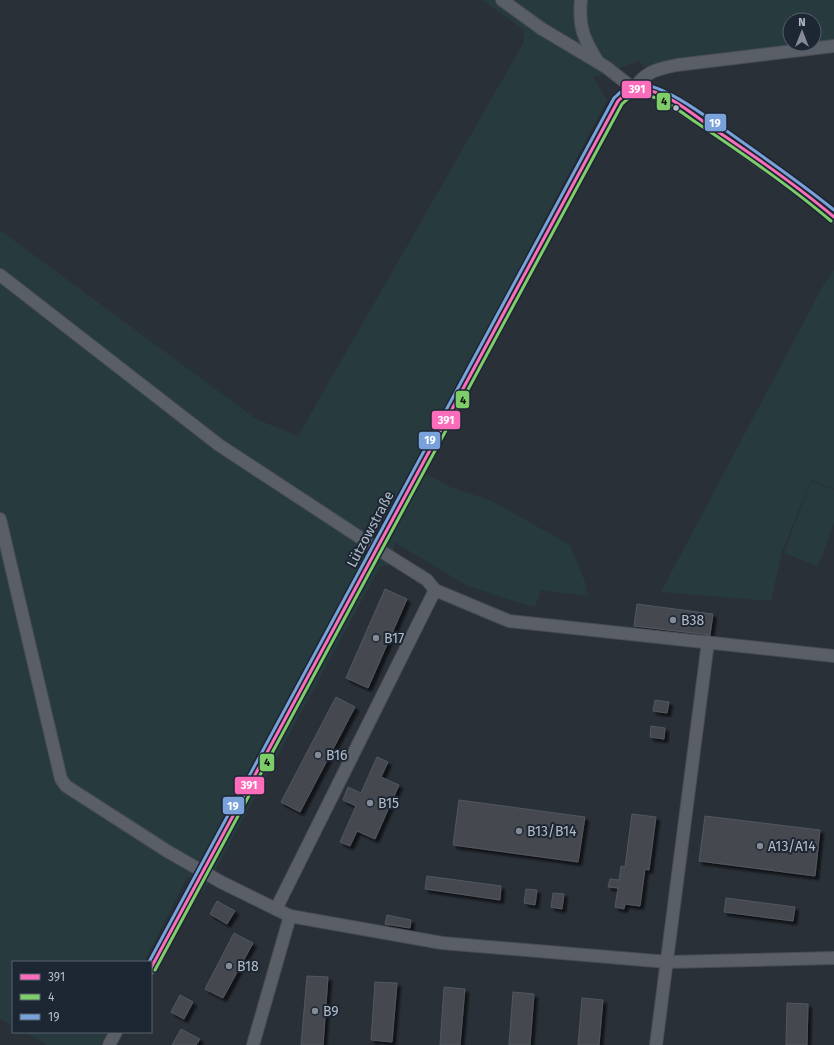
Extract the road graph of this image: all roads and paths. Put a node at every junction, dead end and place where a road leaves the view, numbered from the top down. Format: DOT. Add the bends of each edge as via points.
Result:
graph roads {
  1 [pos="502,0"];
  2 [pos="581,0"];
  3 [pos="834,46"];
  4 [pos="598,63"];
  5 [pos="634,89"];
  6 [pos="834,217"];
  7 [pos="0,275"];
  8 [pos="0,519"];
  9 [pos="376,548"];
  10 [pos="435,590"];
  11 [pos="708,642"];
  12 [pos="834,656"];
  13 [pos="203,872"];
  14 [pos="276,909"];
  15 [pos="290,916"];
  16 [pos="834,958"];
  17 [pos="668,962"];
  18 [pos="152,966"];
  19 [pos="115,1033"];
  20 [pos="109,1045"];
  21 [pos="253,1045"];
  22 [pos="656,1045"];
  1 -- 4 [label="street" via="542,29"];
  2 -- 4 [label="street" via="583,34"];
  3 -- 5 [label="street, Lützowstraße" via="677,64 649,73 640,79"];
  4 -- 5 [label="street"];
  5 -- 6 [label="street" via="655,92 677,105"];
  5 -- 9 [label="street, Lützowstraße" via="618,101"];
  7 -- 9 [label="street" via="219,445"];
  8 -- 13 [label="street" via="61,779 66,786"];
  9 -- 10 [label="street" via="427,580"];
  9 -- 13 [label="street, Lützowstraße"];
  10 -- 11 [label="street" via="510,621"];
  10 -- 14 [label="street"];
  11 -- 12 [label="street"];
  11 -- 17 [label="street"];
  13 -- 14 [label="street"];
  13 -- 18 [label="street, Lützowstraße"];
  14 -- 15 [label="street"];
  15 -- 17 [label="street" via="442,943"];
  15 -- 21 [label="street"];
  16 -- 17 [label="street"];
  17 -- 22 [label="street"];
  19 -- 20 [label="street"];
}
